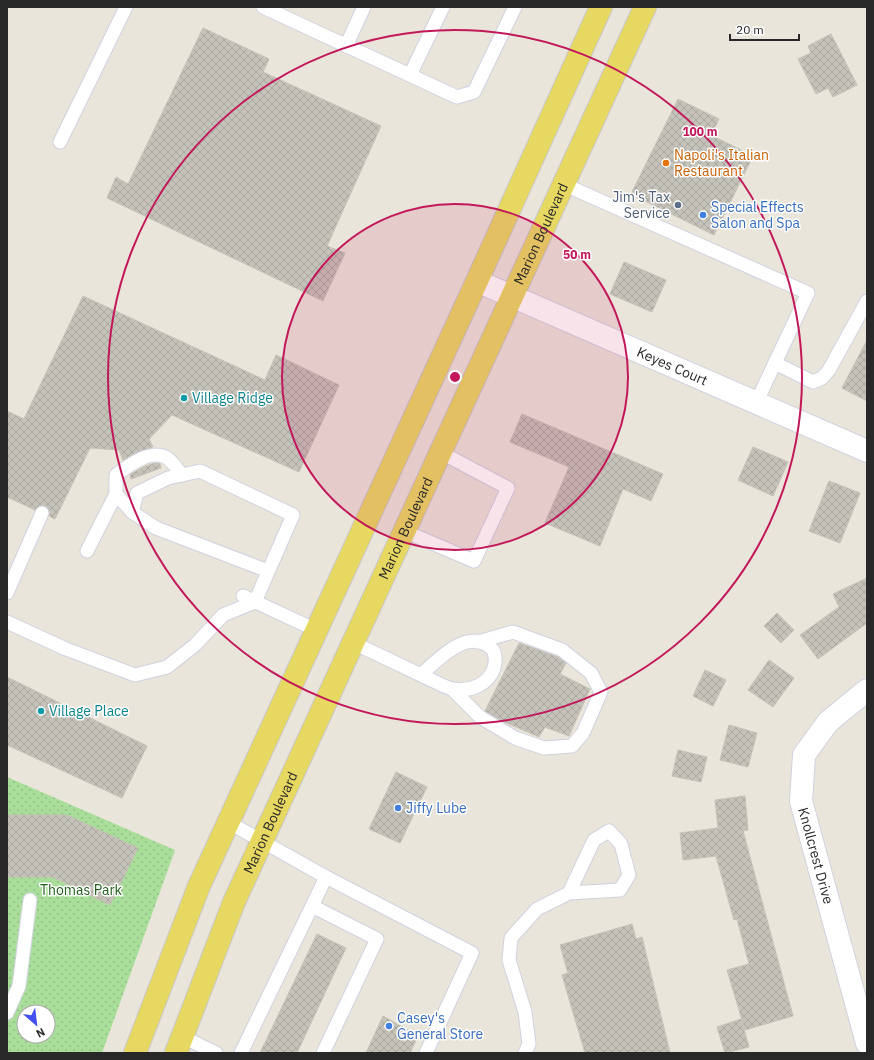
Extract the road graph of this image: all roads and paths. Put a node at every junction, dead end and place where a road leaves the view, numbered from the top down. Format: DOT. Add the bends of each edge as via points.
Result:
graph roads {
  1 [pos="126,7"];
  2 [pos="263,7"];
  3 [pos="364,7"];
  4 [pos="443,7"];
  5 [pos="515,7"];
  6 [pos="601,7"];
  7 [pos="645,7"];
  8 [pos="285,12"];
  9 [pos="346,46"];
  10 [pos="410,76"];
  11 [pos="60,142"];
  12 [pos="563,184"];
  13 [pos="477,281"];
  14 [pos="511,297"];
  15 [pos="867,301"];
  16 [pos="775,363"];
  17 [pos="756,403"];
  18 [pos="440,452"];
  19 [pos="867,452"];
  20 [pos="182,474"];
  21 [pos="116,494"];
  22 [pos="132,512"];
  23 [pos="42,513"];
  24 [pos="404,531"];
  25 [pos="87,551"];
  26 [pos="268,571"];
  27 [pos="7,593"];
  28 [pos="243,596"];
  29 [pos="255,602"];
  30 [pos="7,622"];
  31 [pos="316,630"];
  32 [pos="478,642"];
  33 [pos="353,643"];
  34 [pos="421,675"];
  35 [pos="452,689"];
  36 [pos="867,690"];
  37 [pos="228,822"];
  38 [pos="262,841"];
  39 [pos="326,877"];
  40 [pos="569,893"];
  41 [pos="30,900"];
  42 [pos="312,906"];
  43 [pos="7,1013"];
  44 [pos="867,1043"];
  45 [pos="180,1045"];
  46 [pos="135,1053"];
  47 [pos="216,1053"];
  48 [pos="241,1053"];
  49 [pos="323,1053"];
  50 [pos="426,1053"];
  51 [pos="525,1053"];
  1 -- 11 [label="lane"];
  2 -- 8 [label="lane"];
  3 -- 9 [label="lane"];
  4 -- 10 [label="lane"];
  5 -- 10 [label="lane" via="474,92 457,97"];
  6 -- 13 [label="main road"];
  7 -- 12 [label="main road, Marion Boulevard"];
  8 -- 9 [label="lane"];
  9 -- 10 [label="lane"];
  12 -- 14 [label="main road, Marion Boulevard"];
  12 -- 16 [label="lane" via="808,293"];
  13 -- 14 [label="street, Keyes Court"];
  13 -- 31 [label="main road"];
  14 -- 17 [label="street, Keyes Court"];
  14 -- 18 [label="main road, Marion Boulevard"];
  15 -- 16 [label="lane" via="829,370 822,378 813,382"];
  16 -- 17 [label="lane"];
  17 -- 19 [label="street, Keyes Court"];
  18 -- 24 [label="main road, Marion Boulevard"];
  18 -- 24 [label="lane" via="508,488 474,561"];
  20 -- 21 [label="lane" via="167,458 152,456 132,463 116,475"];
  20 -- 22 [label="lane" via="137,493"];
  20 -- 26 [label="lane" via="200,471 293,515"];
  21 -- 22 [label="lane"];
  21 -- 25 [label="lane"];
  22 -- 26 [label="lane" via="156,528"];
  23 -- 27 [label="lane"];
  24 -- 33 [label="main road, Marion Boulevard"];
  26 -- 29 [label="lane"];
  28 -- 29 [label="lane"];
  29 -- 30 [label="lane" via="222,615 195,645 167,667 135,675 66,649"];
  29 -- 31 [label="lane"];
  31 -- 37 [label="main road"];
  32 -- 34 [label="lane" via="461,643 444,653"];
  32 -- 35 [label="lane" via="491,648 496,656 487,681 478,687"];
  32 -- 35 [label="lane" via="513,632 562,650 591,673 601,692 583,733 572,746 544,748 515,738 480,717"];
  33 -- 34 [label="lane"];
  33 -- 38 [label="main road, Marion Boulevard"];
  34 -- 35 [label="lane"];
  36 -- 44 [label="street, Knollcrest Drive" via="828,722 804,755 801,801"];
  37 -- 38 [label="lane"];
  37 -- 46 [label="main road" via="199,886"];
  38 -- 39 [label="lane"];
  38 -- 45 [label="main road, Marion Boulevard" via="234,902"];
  39 -- 42 [label="lane"];
  39 -- 50 [label="lane" via="472,953"];
  40 -- 40 [label="lane" via="620,890 629,875 621,844 609,831 594,840"];
  40 -- 51 [label="lane" via="537,909 510,938 509,960 525,1012 529,1044"];
  41 -- 43 [label="lane" via="19,986"];
  42 -- 48 [label="lane"];
  42 -- 49 [label="lane" via="378,939"];
  45 -- 47 [label="lane"];
}
